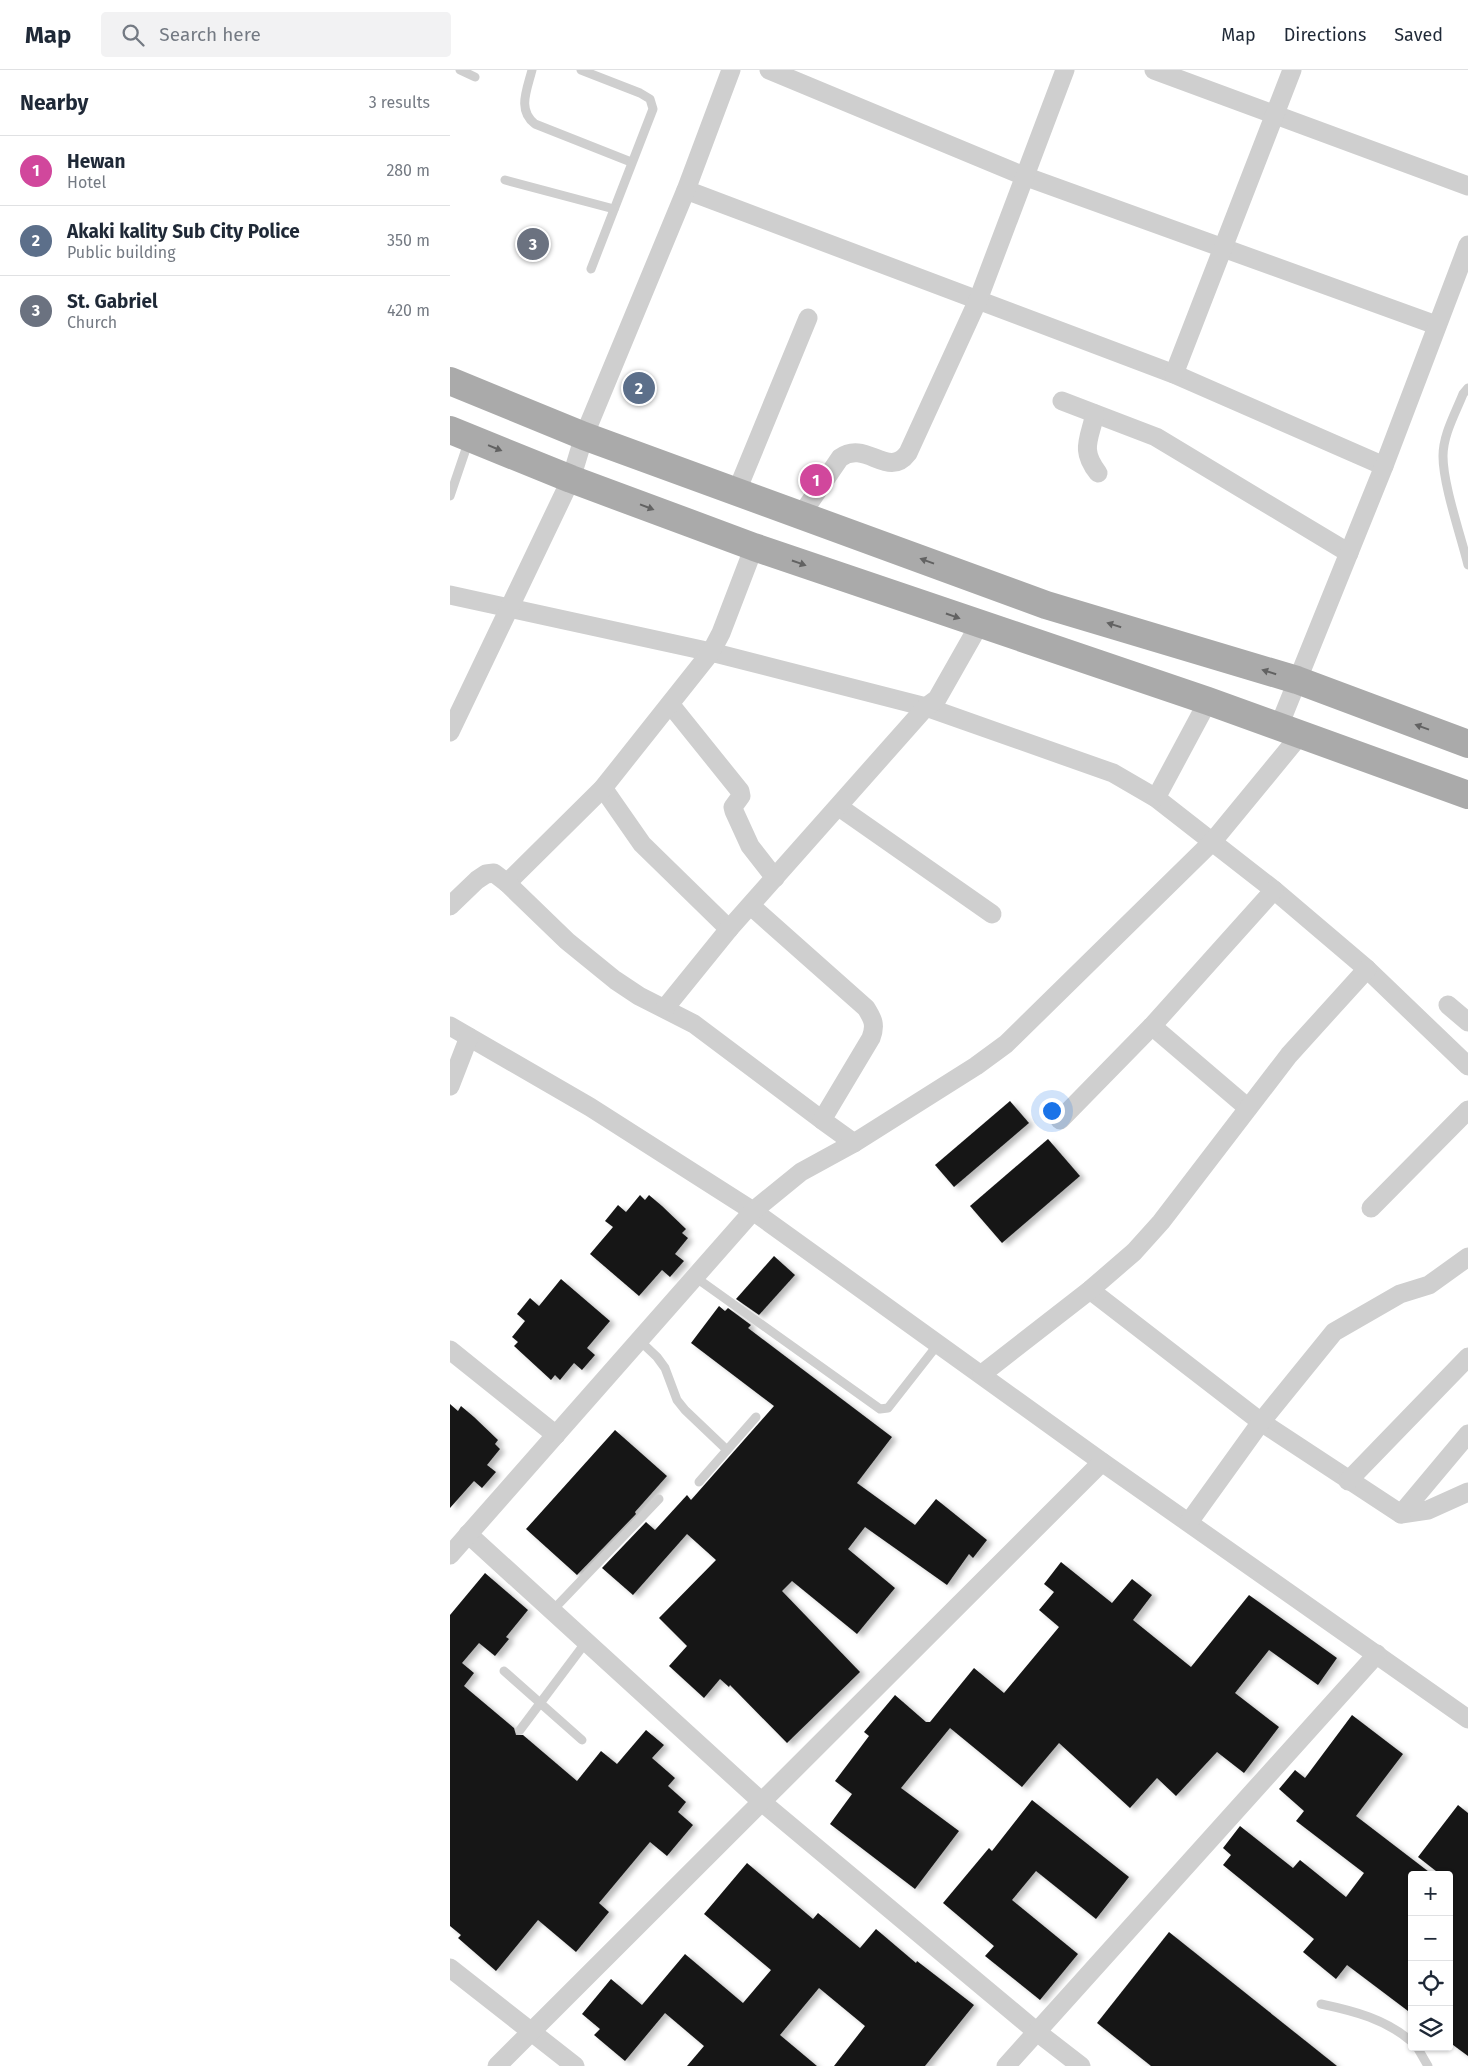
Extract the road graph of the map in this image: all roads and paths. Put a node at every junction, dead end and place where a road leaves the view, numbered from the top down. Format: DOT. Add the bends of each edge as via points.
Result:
graph roads {
  1 [pos="460,70"];
  2 [pos="532,70"];
  3 [pos="581,70"];
  4 [pos="731,70"];
  5 [pos="770,70"];
  6 [pos="1065,70"];
  7 [pos="1154,70"];
  8 [pos="1292,70"];
  9 [pos="475,77"];
  10 [pos="1276,115"];
  11 [pos="631,162"];
  12 [pos="1024,176"];
  13 [pos="506,180"];
  14 [pos="1468,186"];
  15 [pos="686,190"];
  16 [pos="614,210"];
  17 [pos="1468,245"];
  18 [pos="1224,248"];
  19 [pos="591,269"];
  20 [pos="1462,277"];
  21 [pos="978,300"];
  22 [pos="808,318"];
  23 [pos="1436,325"];
  24 [pos="1174,374"];
  25 [pos="450,381"];
  26 [pos="1468,388"];
  27 [pos="1062,401"];
  28 [pos="1095,414"];
  29 [pos="460,434"];
  30 [pos="584,436"];
  31 [pos="1384,466"];
  32 [pos="454,468"];
  33 [pos="1098,473"];
  34 [pos="571,478"];
  35 [pos="736,493"];
  36 [pos="450,496"];
  37 [pos="801,515"];
  38 [pos="754,547"];
  39 [pos="1349,553"];
  40 [pos="1468,565"];
  41 [pos="450,595"];
  42 [pos="508,607"];
  43 [pos="979,624"];
  44 [pos="711,652"];
  45 [pos="1297,680"];
  46 [pos="1208,700"];
  47 [pos="670,704"];
  48 [pos="926,707"];
  49 [pos="1290,730"];
  50 [pos="450,732"];
  51 [pos="1468,744"];
  52 [pos="603,788"];
  53 [pos="1468,795"];
  54 [pos="1156,798"];
  55 [pos="839,807"];
  56 [pos="1213,841"];
  57 [pos="775,878"];
  58 [pos="507,882"];
  59 [pos="1274,890"];
  60 [pos="450,906"];
  61 [pos="751,906"];
  62 [pos="992,914"];
  63 [pos="730,929"];
  64 [pos="1367,970"];
  65 [pos="1448,1005"];
  66 [pos="665,1008"];
  67 [pos="1468,1022"];
  68 [pos="450,1026"];
  69 [pos="1152,1026"];
  70 [pos="469,1037"];
  71 [pos="1468,1066"];
  72 [pos="450,1086"];
  73 [pos="1248,1108"];
  74 [pos="1468,1110"];
  75 [pos="822,1120"];
  76 [pos="1060,1120"];
  77 [pos="854,1143"];
  78 [pos="1371,1208"];
  79 [pos="752,1211"];
  80 [pos="1468,1257"];
  81 [pos="695,1277"];
  82 [pos="1090,1290"];
  83 [pos="639,1340"];
  84 [pos="939,1344"];
  85 [pos="450,1350"];
  86 [pos="1468,1357"];
  87 [pos="982,1374"];
  88 [pos="756,1417"];
  89 [pos="1261,1422"];
  90 [pos="556,1434"];
  91 [pos="1468,1434"];
  92 [pos="727,1450"];
  93 [pos="1102,1462"];
  94 [pos="1348,1481"];
  95 [pos="699,1482"];
  96 [pos="1468,1492"];
  97 [pos="659,1499"];
  98 [pos="1401,1514"];
  99 [pos="1189,1522"];
  100 [pos="468,1534"];
  101 [pos="450,1554"];
  102 [pos="552,1610"];
  103 [pos="586,1642"];
  104 [pos="1378,1654"];
  105 [pos="504,1671"];
  106 [pos="540,1703"];
  107 [pos="1465,1712"];
  108 [pos="520,1730"];
  109 [pos="582,1740"];
  110 [pos="762,1803"];
  111 [pos="450,1968"];
  112 [pos="1321,2004"];
  113 [pos="530,2031"];
  114 [pos="1037,2032"];
  115 [pos="1408,2039"];
  116 [pos="1419,2051"];
  117 [pos="497,2066"];
  118 [pos="574,2066"];
  119 [pos="1006,2066"];
  120 [pos="1081,2066"];
  121 [pos="1428,2066"];
  1 -- 9 [label="lane"];
  2 -- 11 [label="lane" via="523,108 528,118 535,124"];
  3 -- 11 [label="lane" via="650,99 653,109"];
  4 -- 15 [label="street"];
  5 -- 12 [label="street"];
  6 -- 12 [label="street"];
  7 -- 10 [label="street"];
  8 -- 10 [label="street"];
  10 -- 14 [label="street"];
  10 -- 18 [label="street"];
  11 -- 16 [label="lane"];
  12 -- 18 [label="street"];
  12 -- 21 [label="street"];
  13 -- 16 [label="lane"];
  15 -- 21 [label="street"];
  15 -- 30 [label="street"];
  16 -- 19 [label="lane"];
  17 -- 20 [label="street"];
  18 -- 23 [label="street"];
  18 -- 24 [label="street"];
  20 -- 23 [label="street"];
  21 -- 24 [label="street"];
  21 -- 37 [label="street" via="902,461 894,464 848,452 840,458"];
  22 -- 35 [label="street"];
  23 -- 31 [label="street"];
  24 -- 31 [label="street"];
  25 -- 30 [label="main road"];
  26 -- 40 [label="lane" via="1446,440 1443,456"];
  27 -- 28 [label="street"];
  28 -- 33 [label="street" via="1086,452"];
  28 -- 39 [label="street" via="1169,444"];
  29 -- 32 [label="lane"];
  29 -- 34 [label="main road, one-way"];
  30 -- 34 [label="street"];
  30 -- 35 [label="main road"];
  31 -- 39 [label="street"];
  32 -- 36 [label="lane"];
  34 -- 38 [label="main road, one-way"];
  34 -- 42 [label="street"];
  35 -- 37 [label="main road"];
  45 -- 37 [label="main road, one-way" via="1046,605"];
  38 -- 43 [label="main road, one-way"];
  38 -- 44 [label="street"];
  39 -- 45 [label="street"];
  41 -- 42 [label="street"];
  42 -- 44 [label="street"];
  42 -- 50 [label="street"];
  43 -- 46 [label="main road"];
  43 -- 48 [label="street" via="937,699"];
  44 -- 47 [label="street"];
  44 -- 48 [label="street"];
  45 -- 49 [label="street"];
  51 -- 45 [label="main road, one-way"];
  46 -- 49 [label="main road"];
  46 -- 54 [label="street"];
  47 -- 52 [label="street"];
  47 -- 57 [label="street" via="740,791 734,811 750,846"];
  48 -- 54 [label="street" via="1113,773"];
  48 -- 55 [label="street"];
  49 -- 53 [label="main road"];
  49 -- 56 [label="street"];
  52 -- 58 [label="street"];
  52 -- 63 [label="street" via="642,844"];
  54 -- 56 [label="street"];
  55 -- 57 [label="street"];
  55 -- 62 [label="street"];
  56 -- 59 [label="street"];
  56 -- 77 [label="street" via="991,1056"];
  57 -- 61 [label="street"];
  58 -- 60 [label="street" via="494,874 486,874"];
  58 -- 66 [label="street" via="567,941 615,980"];
  59 -- 64 [label="street"];
  59 -- 69 [label="street"];
  61 -- 63 [label="street"];
  61 -- 75 [label="street" via="866,1008 873,1018 871,1038"];
  63 -- 66 [label="street"];
  64 -- 71 [label="street"];
  64 -- 73 [label="street" via="1289,1055"];
  65 -- 67 [label="street"];
  66 -- 75 [label="street" via="694,1024"];
  68 -- 70 [label="street"];
  69 -- 73 [label="street"];
  69 -- 76 [label="street"];
  70 -- 72 [label="street"];
  70 -- 79 [label="street" via="590,1107"];
  73 -- 82 [label="street" via="1162,1222 1134,1252"];
  74 -- 78 [label="street"];
  75 -- 77 [label="street"];
  77 -- 79 [label="street" via="801,1172"];
  79 -- 81 [label="street"];
  79 -- 84 [label="street"];
  80 -- 89 [label="street" via="1430,1285 1400,1294 1334,1332"];
  81 -- 83 [label="street"];
  81 -- 84 [label="lane" via="880,1409 888,1408"];
  82 -- 87 [label="street"];
  82 -- 89 [label="street"];
  83 -- 90 [label="street"];
  83 -- 92 [label="lane" via="665,1368 677,1400 685,1410"];
  84 -- 87 [label="street"];
  85 -- 90 [label="street"];
  86 -- 94 [label="street"];
  87 -- 93 [label="street"];
  88 -- 92 [label="lane"];
  89 -- 94 [label="street"];
  89 -- 99 [label="street"];
  90 -- 100 [label="street"];
  91 -- 98 [label="street"];
  92 -- 95 [label="lane"];
  93 -- 99 [label="street"];
  93 -- 110 [label="street"];
  94 -- 98 [label="street"];
  96 -- 98 [label="street" via="1428,1510"];
  97 -- 102 [label="lane"];
  99 -- 104 [label="street"];
  100 -- 101 [label="street"];
  100 -- 102 [label="street"];
  102 -- 103 [label="street"];
  103 -- 106 [label="lane"];
  103 -- 110 [label="street"];
  104 -- 107 [label="street"];
  104 -- 114 [label="street"];
  105 -- 106 [label="lane"];
  106 -- 108 [label="lane"];
  106 -- 109 [label="lane"];
  110 -- 113 [label="street"];
  110 -- 114 [label="street"];
  111 -- 113 [label="street"];
  112 -- 115 [label="lane" via="1358,2012"];
  113 -- 117 [label="street"];
  113 -- 118 [label="street"];
  114 -- 119 [label="street"];
  114 -- 120 [label="street"];
  116 -- 121 [label="lane"];
}
